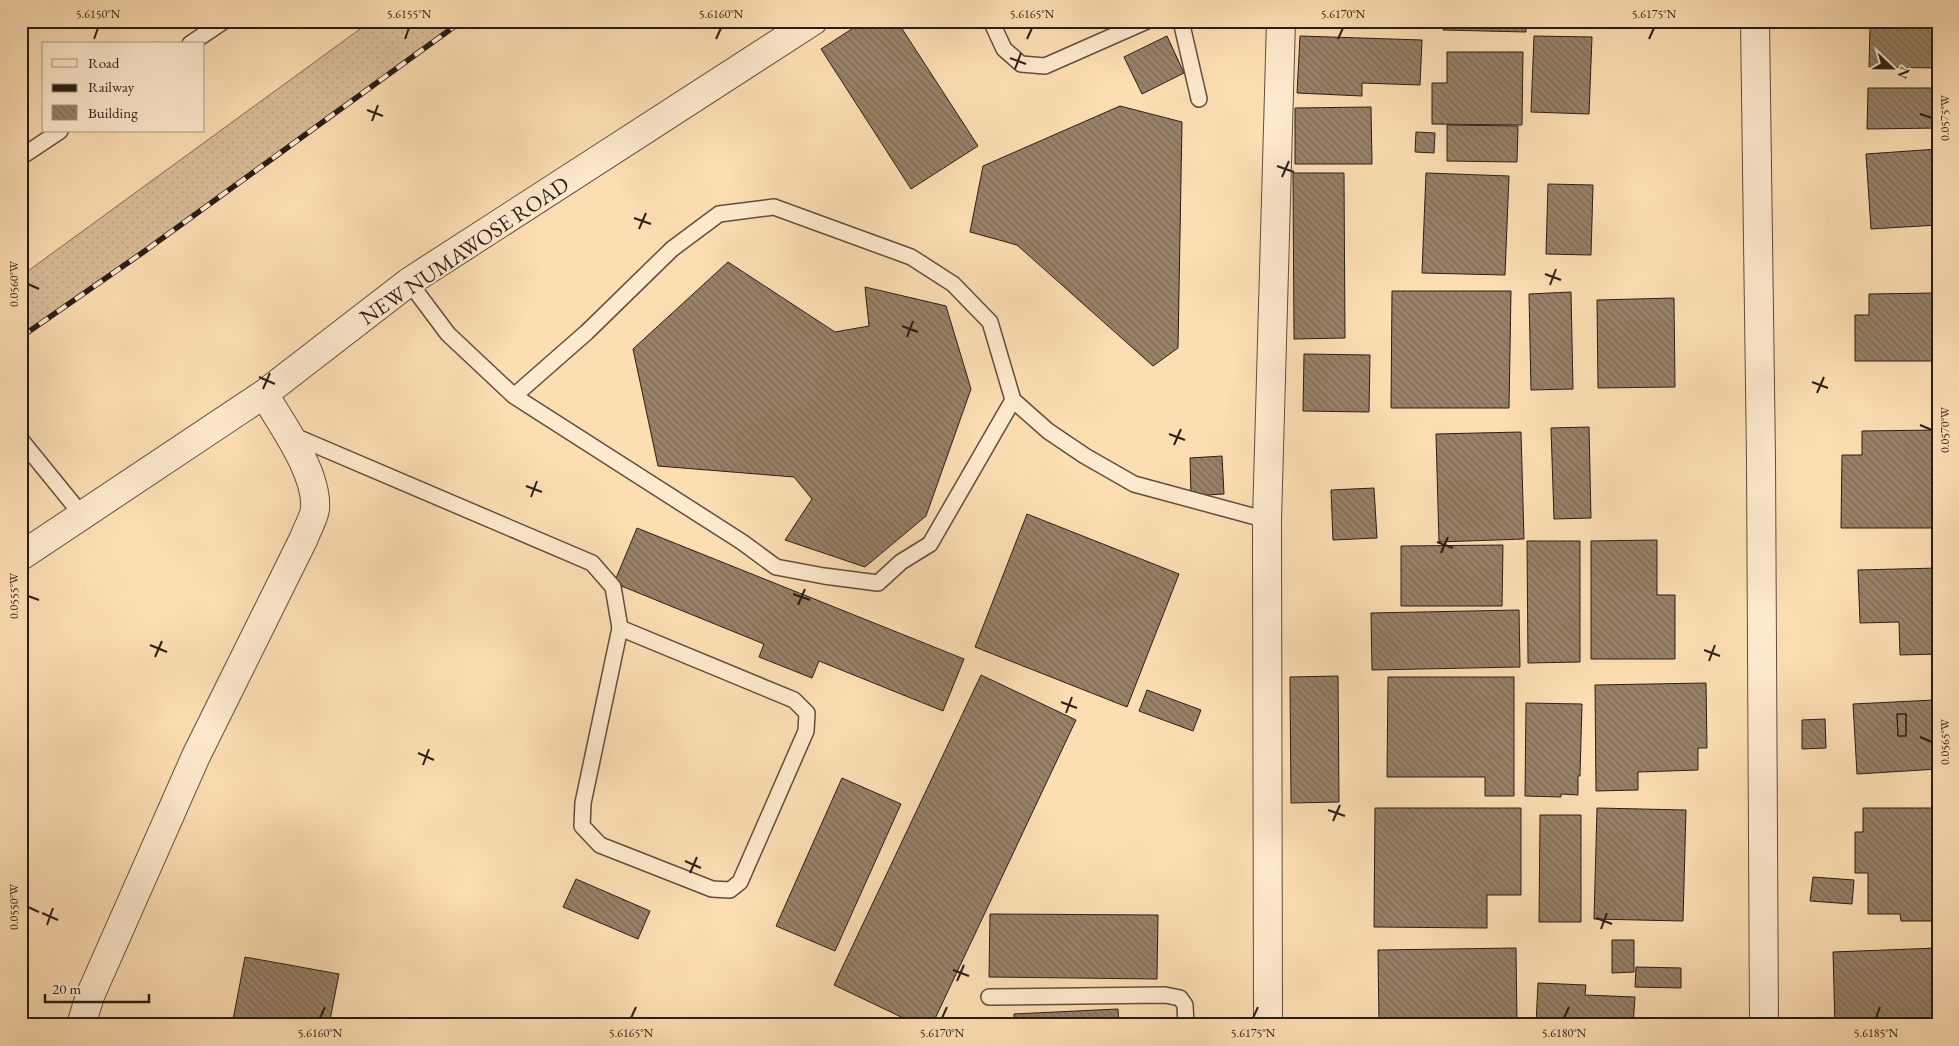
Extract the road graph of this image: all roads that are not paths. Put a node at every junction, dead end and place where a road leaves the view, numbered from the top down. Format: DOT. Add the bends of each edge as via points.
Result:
graph roads {
  1 [pos="224,21"];
  2 [pos="814,21"];
  3 [pos="991,21"];
  4 [pos="1147,21"];
  5 [pos="1181,21"];
  6 [pos="1280,21"];
  7 [pos="1755,21"];
  8 [pos="193,42"];
  9 [pos="1199,99"];
  10 [pos="58,132"];
  11 [pos="21,157"];
  12 [pos="408,282"];
  13 [pos="264,394"];
  14 [pos="514,396"];
  15 [pos="1013,400"];
  16 [pos="286,432"];
  17 [pos="21,440"];
  18 [pos="82,515"];
  19 [pos="1267,520"];
  20 [pos="21,556"];
  21 [pos="620,628"];
  22 [pos="989,998"];
  23 [pos="81,1025"];
  24 [pos="1186,1025"];
  25 [pos="1268,1025"];
  26 [pos="1764,1025"];
  1 -- 8 [label="lane"];
  2 -- 12 [label="street, NEW NUMAWOSE ROAD"];
  3 -- 4 [label="lane" via="1004,49 1021,64 1045,66"];
  5 -- 9 [label="lane"];
  6 -- 19 [label="street"];
  7 -- 26 [label="street"];
  10 -- 11 [label="lane"];
  12 -- 13 [label="street, NEW NUMAWOSE ROAD"];
  12 -- 14 [label="lane" via="448,334"];
  13 -- 16 [label="street"];
  13 -- 18 [label="street, NEW NUMAWOSE ROAD"];
  14 -- 15 [label="lane" via="776,567 878,583 901,562 930,544"];
  14 -- 15 [label="lane" via="587,332 672,249 719,214 774,207 911,257 953,284 990,322"];
  15 -- 19 [label="lane" via="1048,431 1134,484"];
  16 -- 21 [label="lane" via="592,563 613,587"];
  16 -- 23 [label="street" via="303,461 315,510 196,756 90,996"];
  17 -- 18 [label="lane"];
  18 -- 20 [label="street, NEW NUMAWOSE ROAD"];
  19 -- 25 [label="street"];
  21 -- 21 [label="lane" via="583,803 582,826 600,845 712,889 730,890 740,882 806,731 807,713 794,700"];
  22 -- 24 [label="lane" via="1165,995 1180,998 1185,1005"];
}
